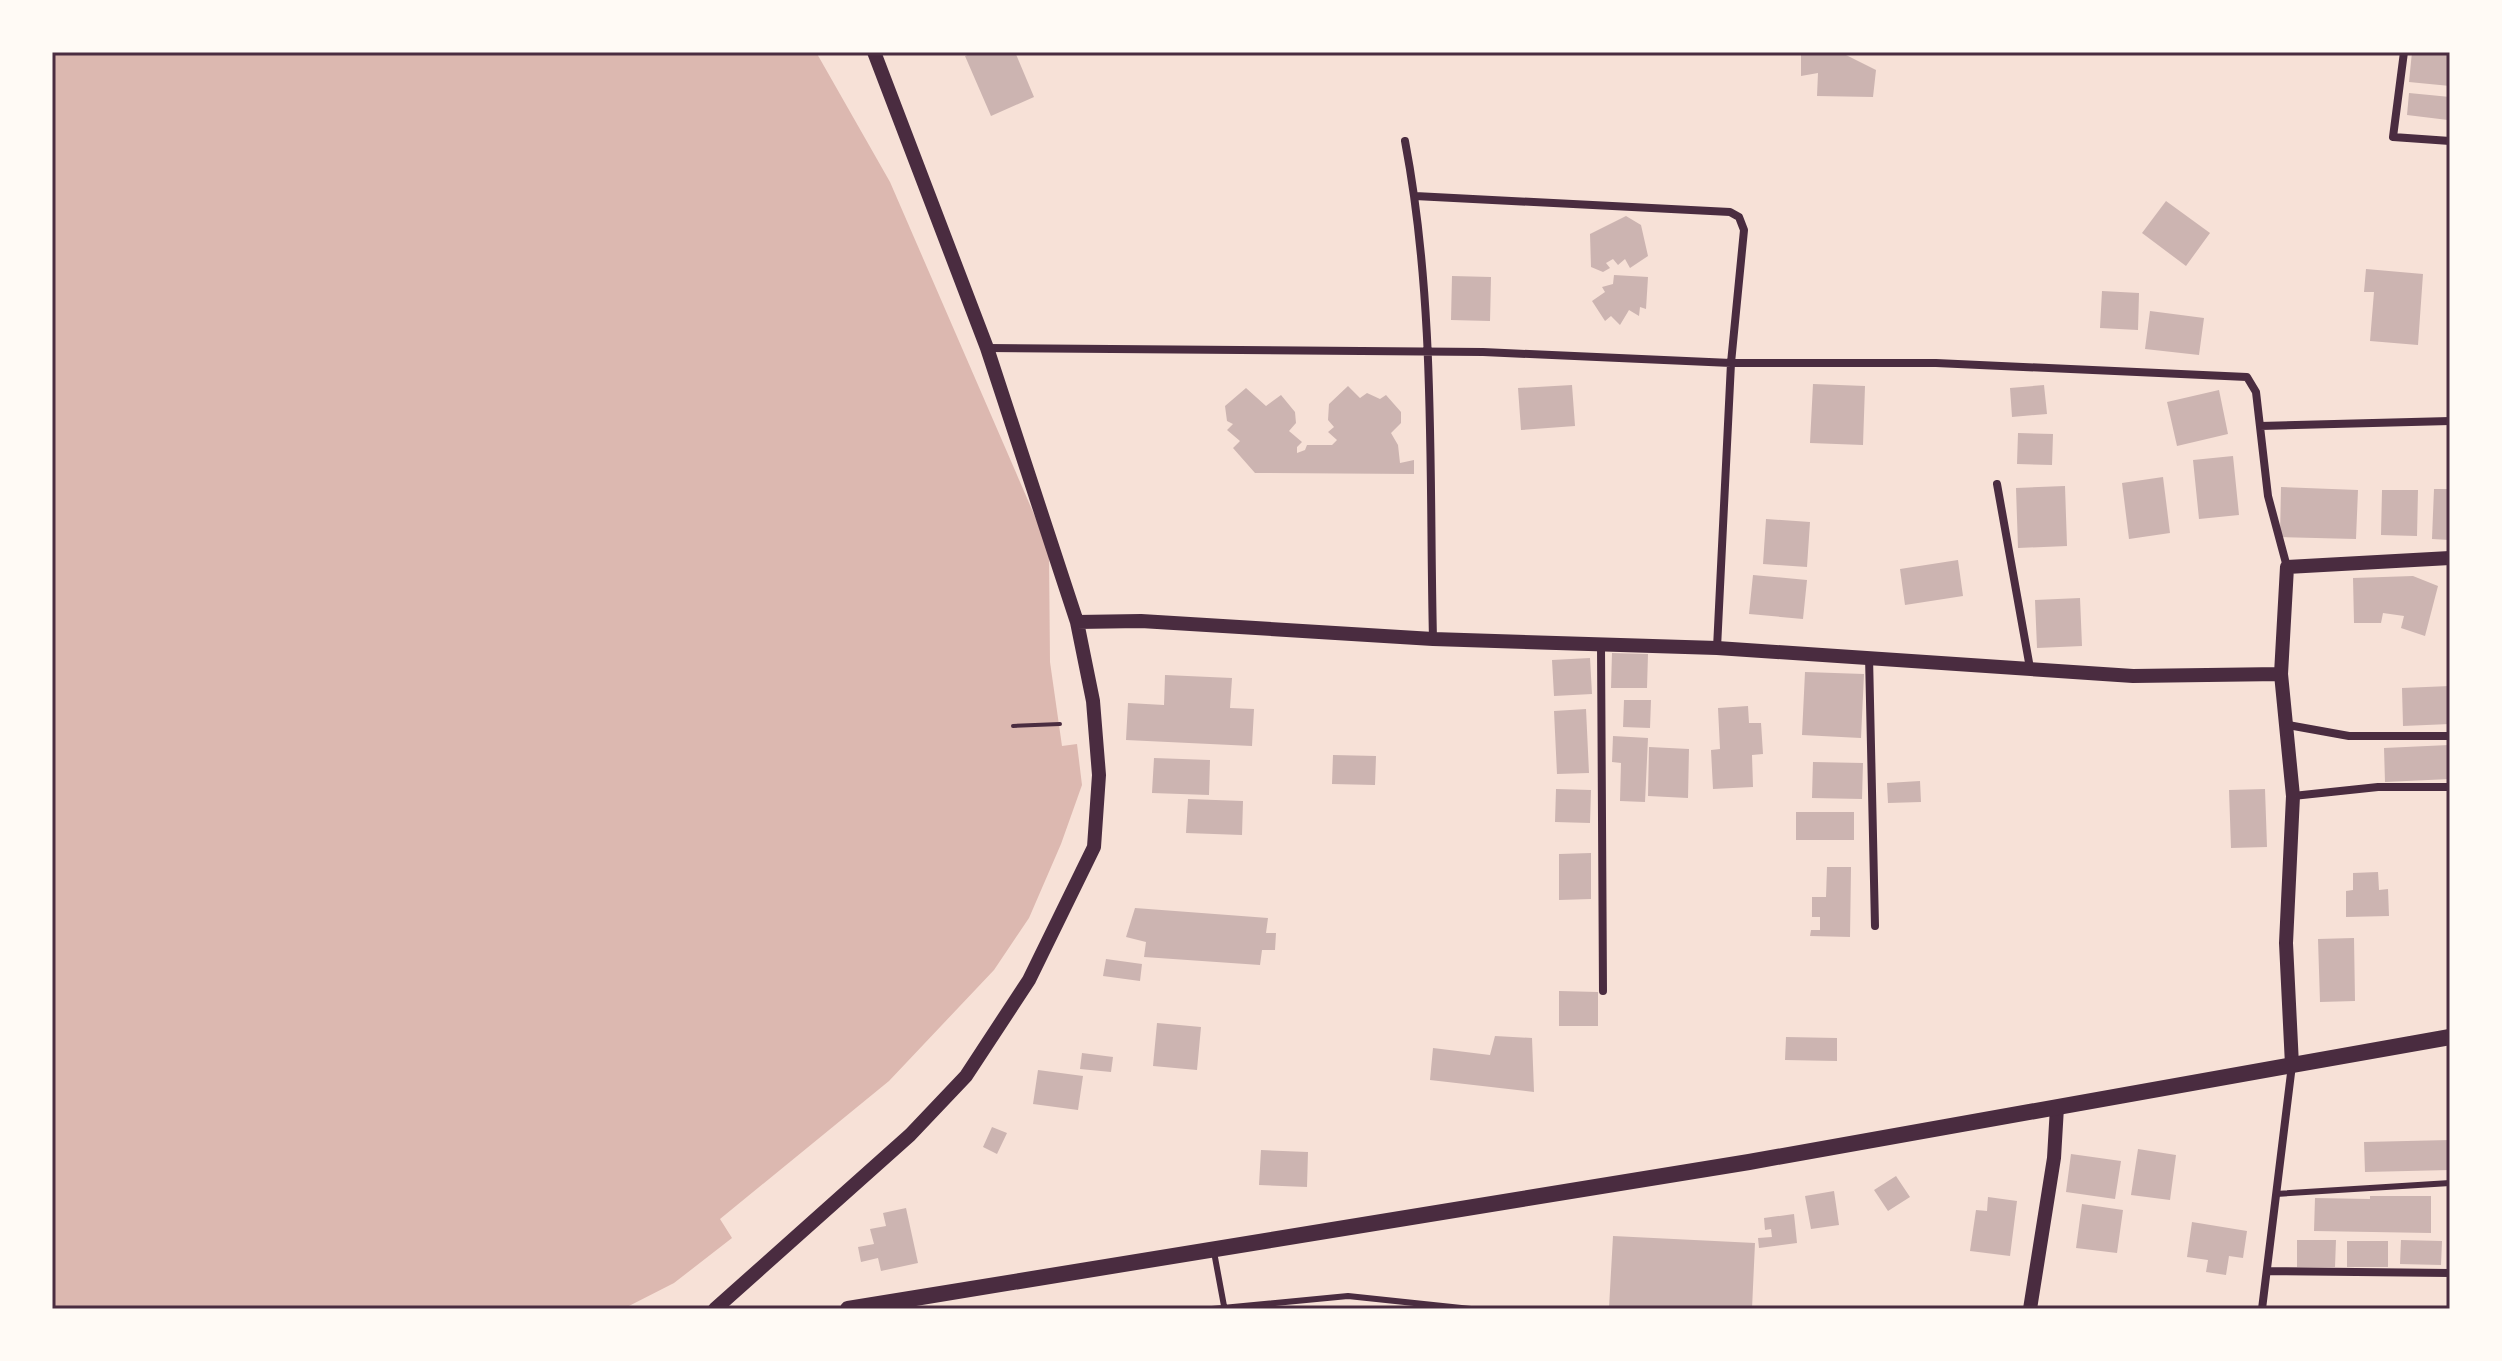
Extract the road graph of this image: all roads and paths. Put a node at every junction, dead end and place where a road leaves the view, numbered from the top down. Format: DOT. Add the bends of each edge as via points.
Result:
graph roads {
  1 [pos="874,52"];
  2 [pos="2404,52"];
  3 [pos="1405,141"];
  4 [pos="2450,141"];
  5 [pos="1415,196"];
  6 [pos="987,348"];
  7 [pos="1426,353"];
  8 [pos="1731,363"];
  9 [pos="2450,421"];
  10 [pos="2260,426"];
  11 [pos="1997,484"];
  12 [pos="2450,558"];
  13 [pos="2287,567"];
  14 [pos="1077,622"];
  15 [pos="1433,639"];
  16 [pos="1601,645"];
  17 [pos="1717,648"];
  18 [pos="1869,656"];
  19 [pos="2030,668"];
  20 [pos="2281,674"];
  21 [pos="1060,724"];
  22 [pos="2288,725"];
  23 [pos="1013,726"];
  24 [pos="2450,736"];
  25 [pos="2450,787"];
  26 [pos="2293,796"];
  27 [pos="1875,926"];
  28 [pos="1603,991"];
  29 [pos="2450,1037"];
  30 [pos="2292,1065"];
  31 [pos="2057,1107"];
  32 [pos="2450,1183"];
  33 [pos="2276,1194"];
  34 [pos="1214,1248"];
  35 [pos="2267,1271"];
  36 [pos="2450,1273"];
  37 [pos="1224,1306"];
  38 [pos="715,1309"];
  39 [pos="848,1309"];
  40 [pos="1212,1309"];
  41 [pos="1471,1309"];
  42 [pos="2030,1309"];
  43 [pos="2262,1309"];
  1 -- 6 [label="street"];
  2 -- 4 [label="street" via="2393,137"];
  3 -- 5 [label="street"];
  5 -- 7 [label="street"];
  5 -- 8 [label="street" via="1730,212 1739,217 1744,230"];
  6 -- 7 [label="street"];
  6 -- 14 [label="street"];
  7 -- 8 [label="street"];
  7 -- 15 [label="street"];
  8 -- 10 [label="street" via="1936,363 2247,377 2254,383"];
  8 -- 17 [label="street"];
  9 -- 10 [label="street"];
  10 -- 13 [label="street" via="2268,496"];
  11 -- 19 [label="street"];
  12 -- 13 [label="street"];
  13 -- 20 [label="street"];
  14 -- 15 [label="street"];
  14 -- 38 [label="street" via="1093,701 1099,775 1094,847 1029,980 966,1076 910,1135"];
  15 -- 16 [label="street"];
  16 -- 17 [label="street"];
  16 -- 28 [label="street"];
  17 -- 18 [label="street"];
  18 -- 19 [label="street"];
  18 -- 27 [label="street"];
  19 -- 20 [label="street" via="2133,676"];
  20 -- 22 [label="street"];
  21 -- 23 [label="path"];
  22 -- 24 [label="street" via="2349,736"];
  22 -- 26 [label="street"];
  25 -- 26 [label="street" via="2347,788"];
  26 -- 30 [label="street" via="2286,943"];
  29 -- 30 [label="main road"];
  30 -- 31 [label="main road"];
  30 -- 33 [label="street"];
  31 -- 34 [label="main road"];
  31 -- 42 [label="street"];
  32 -- 33 [label="lane"];
  33 -- 35 [label="street"];
  34 -- 37 [label="lane"];
  34 -- 39 [label="main road"];
  35 -- 36 [label="street"];
  35 -- 43 [label="street"];
  37 -- 40 [label="lane"];
  37 -- 41 [label="lane" via="1348,1296"];
}
